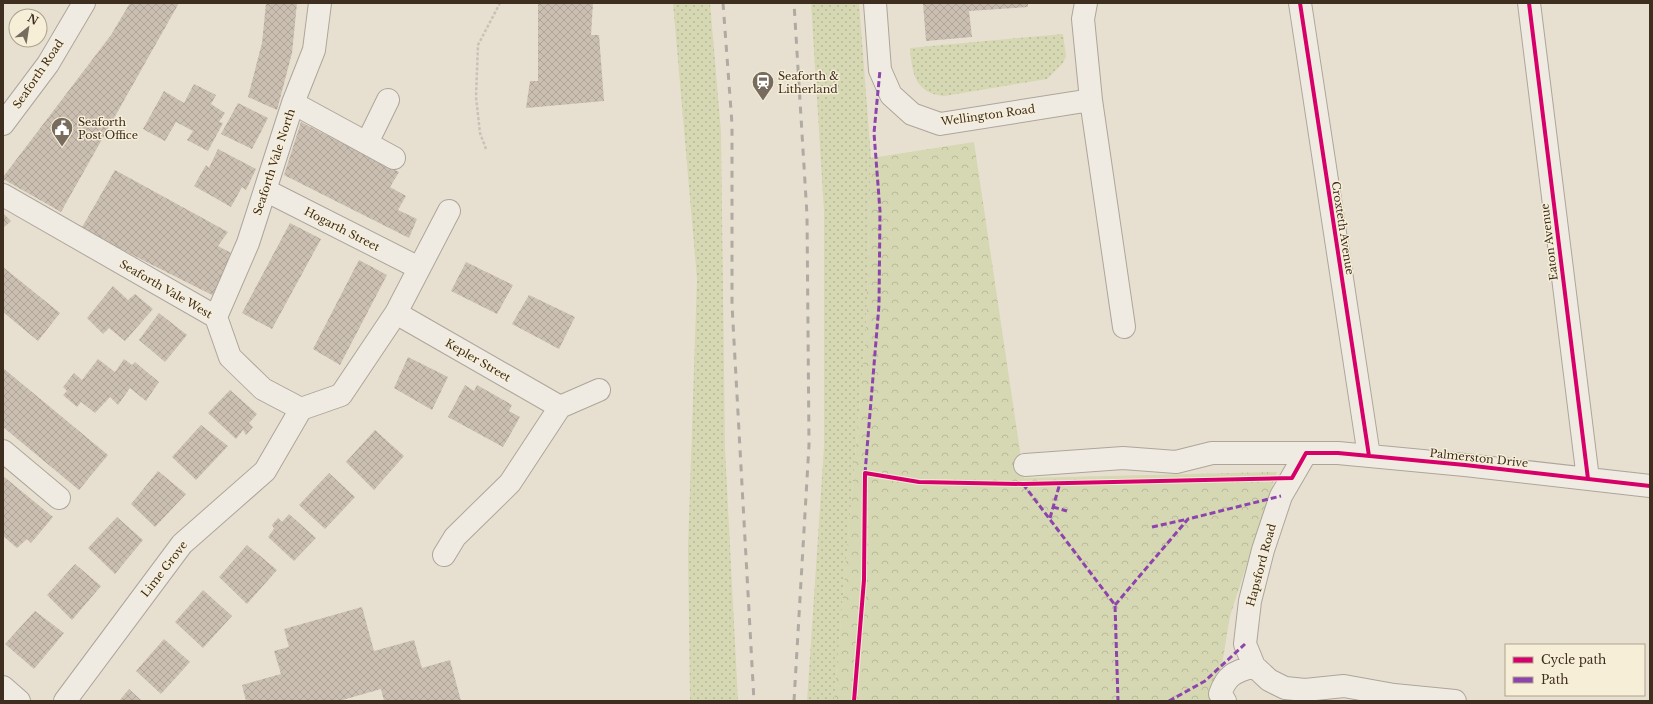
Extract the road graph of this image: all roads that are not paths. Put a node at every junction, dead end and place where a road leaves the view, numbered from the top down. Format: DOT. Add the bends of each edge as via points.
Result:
graph roads {
  1 [pos="84,3"];
  2 [pos="320,3"];
  3 [pos="875,3"];
  4 [pos="1086,3"];
  5 [pos="1300,3"];
  6 [pos="1529,3"];
  7 [pos="388,100"];
  8 [pos="1091,100"];
  9 [pos="293,103"];
  10 [pos="3,124"];
  11 [pos="367,143"];
  12 [pos="394,158"];
  13 [pos="265,190"];
  14 [pos="3,195"];
  15 [pos="449,211"];
  16 [pos="419,268"];
  17 [pos="396,313"];
  18 [pos="216,317"];
  19 [pos="1124,327"];
  20 [pos="599,390"];
  21 [pos="560,406"];
  22 [pos="301,408"];
  23 [pos="3,451"];
  24 [pos="1306,453"];
  25 [pos="1369,456"];
  26 [pos="1025,465"];
  27 [pos="1588,479"];
  28 [pos="1650,486"];
  29 [pos="59,498"];
  30 [pos="450,546"];
  31 [pos="1254,666"];
  32 [pos="3,687"];
  33 [pos="19,701"];
  34 [pos="65,701"];
  35 [pos="1225,701"];
  36 [pos="1455,701"];
  1 -- 10 [label="street, Seaforth Road" via="48,64"];
  2 -- 9 [label="street, Seaforth Vale North" via="314,50"];
  3 -- 8 [label="street, Wellington Road" via="880,70 891,95 912,114 940,124"];
  4 -- 8 [label="street" via="1083,19"];
  5 -- 25 [label="street, Croxteth Avenue"];
  6 -- 27 [label="street, Eaton Avenue"];
  7 -- 11 [label="street"];
  8 -- 19 [label="street"];
  9 -- 11 [label="street"];
  9 -- 13 [label="street, Seaforth Vale North"];
  11 -- 12 [label="street"];
  13 -- 16 [label="street, Hogarth Street"];
  13 -- 18 [label="street, Seaforth Vale North" via="248,243"];
  14 -- 18 [label="street, Seaforth Vale West"];
  15 -- 16 [label="street"];
  16 -- 17 [label="street"];
  17 -- 21 [label="street, Kepler Street"];
  17 -- 22 [label="street" via="341,395"];
  18 -- 22 [label="street, Seaforth Vale West" via="230,357 263,389"];
  20 -- 21 [label="street"];
  21 -- 30 [label="street" via="510,483"];
  22 -- 34 [label="street, Lime Grove" via="265,471 182,544"];
  23 -- 29 [label="street"];
  24 -- 25 [label="street, Palmerston Drive"];
  24 -- 26 [label="street, Palmerston Drive" via="1212,453 1176,462 1123,458"];
  24 -- 31 [label="street, Hapsford Road" via="1281,496 1250,601 1245,644"];
  25 -- 27 [label="street, Palmerston Drive"];
  27 -- 28 [label="street, Palmerston Drive"];
  31 -- 35 [label="street" via="1233,673 1228,679 1220,694"];
  31 -- 36 [label="street, Hapsford Road" via="1269,680 1285,688 1305,690 1344,686 1394,695"];
  32 -- 33 [label="street"];
}
